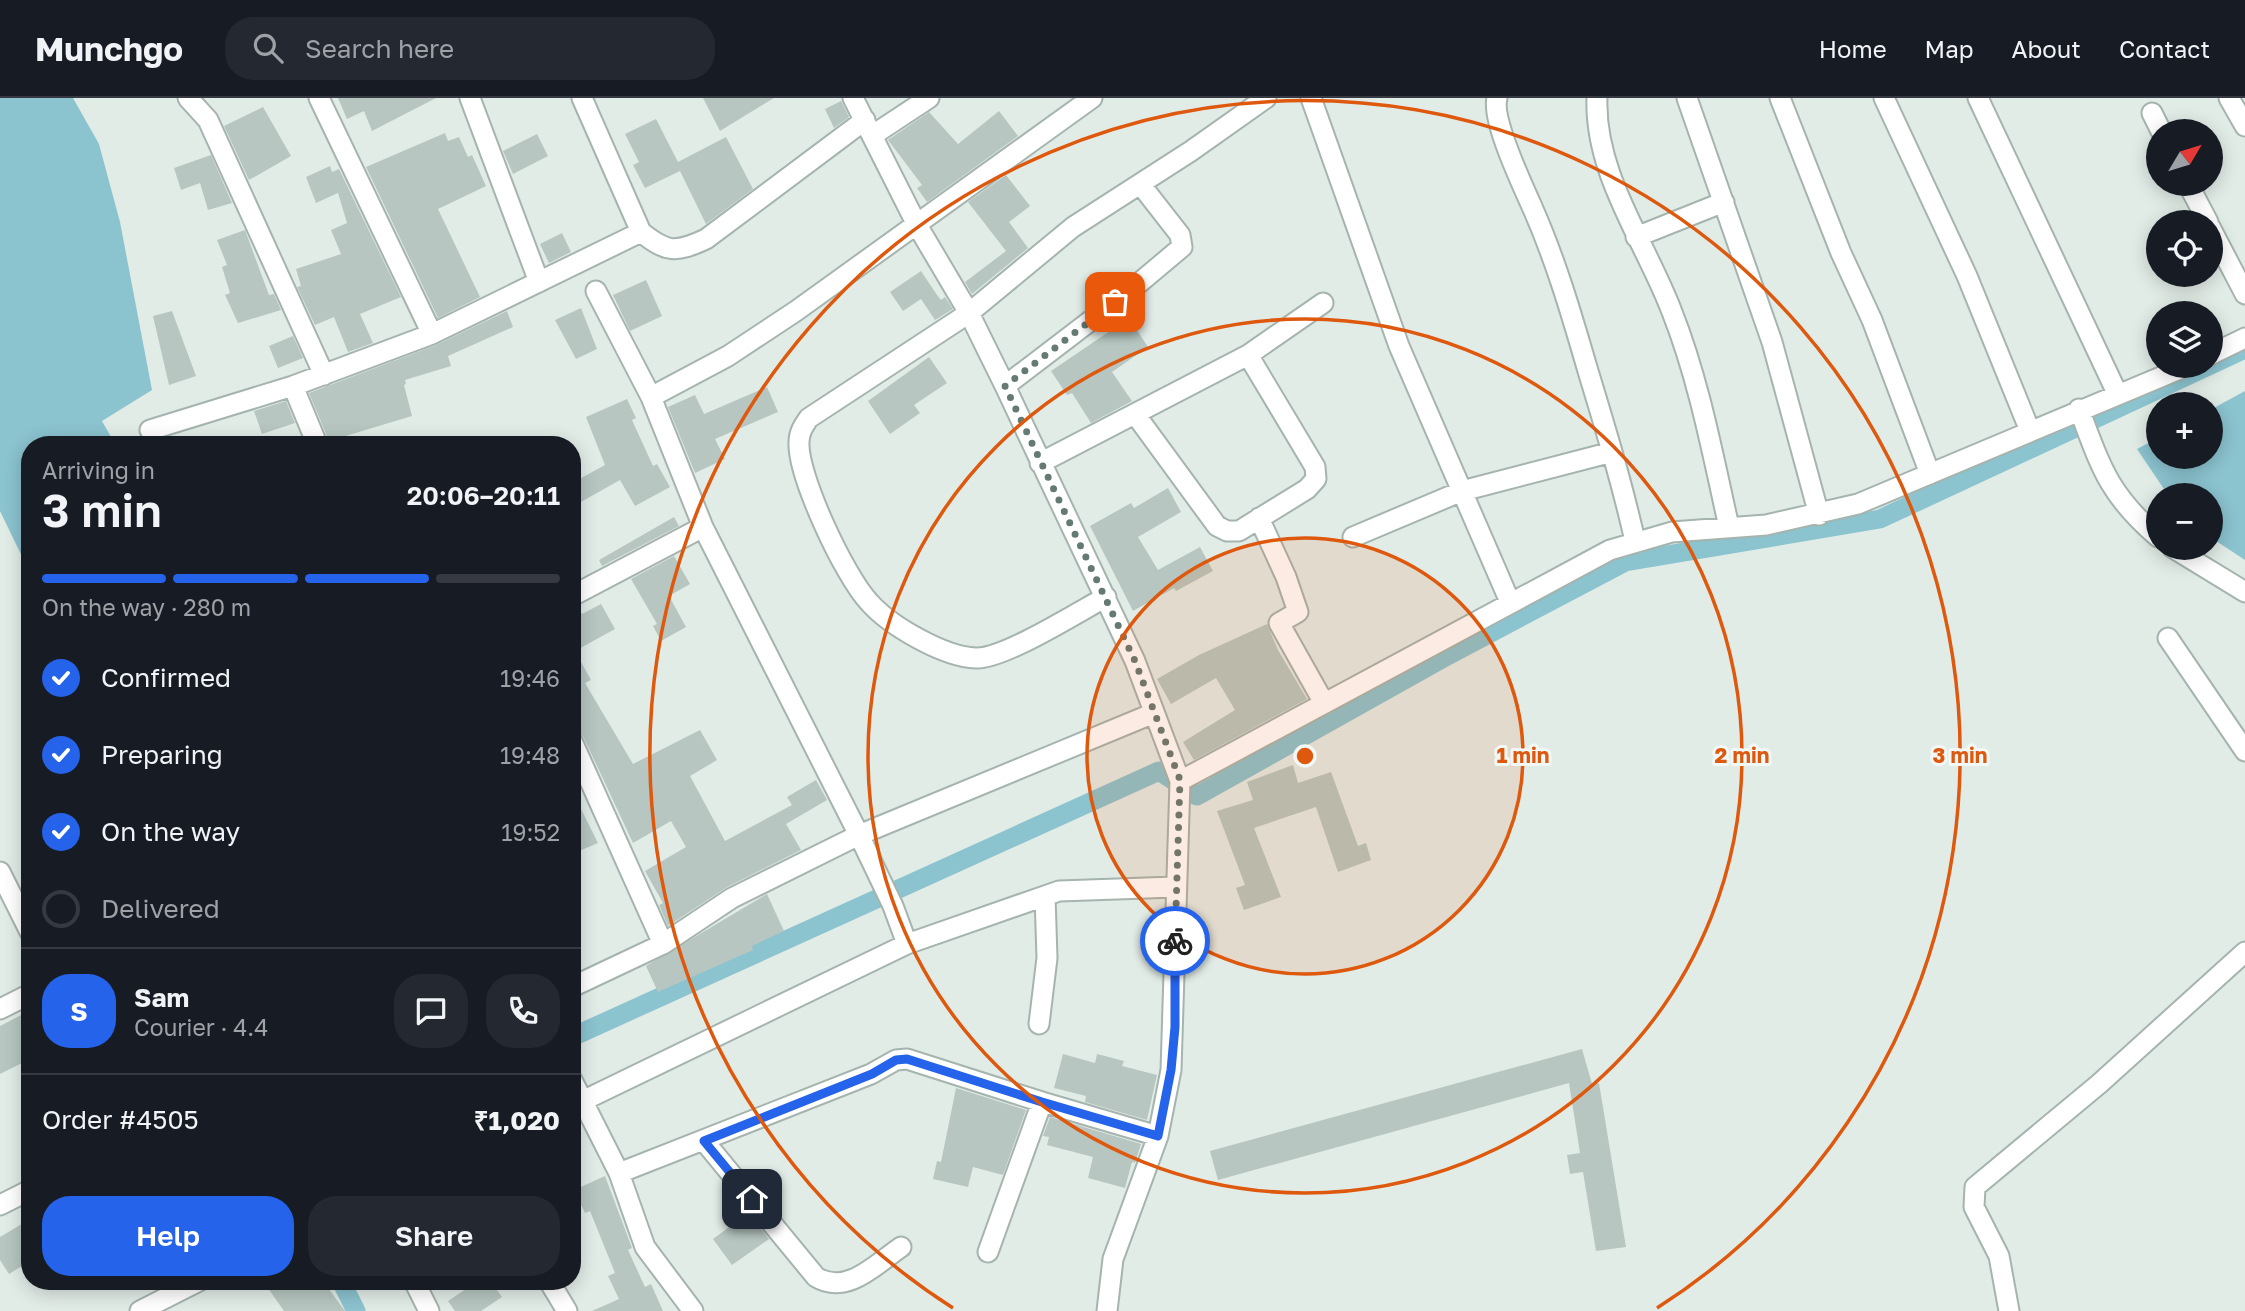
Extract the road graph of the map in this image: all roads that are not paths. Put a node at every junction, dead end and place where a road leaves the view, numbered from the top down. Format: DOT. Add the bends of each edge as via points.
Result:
graph roads {
  1 [pos="188,98"];
  2 [pos="319,98"];
  3 [pos="470,98"];
  4 [pos="582,98"];
  5 [pos="853,98"];
  6 [pos="929,98"];
  7 [pos="1092,98"];
  8 [pos="1266,98"];
  9 [pos="1311,98"];
  10 [pos="1497,98"];
  11 [pos="1597,98"];
  12 [pos="1687,98"];
  13 [pos="1780,98"];
  14 [pos="1884,98"];
  15 [pos="1978,98"];
  16 [pos="2229,98"];
  17 [pos="2152,113"];
  18 [pos="2155,119"];
  19 [pos="2245,126"];
  20 [pos="869,127"];
  21 [pos="1141,185"];
  22 [pos="1724,202"];
  23 [pos="917,225"];
  24 [pos="641,232"];
  25 [pos="1636,237"];
  26 [pos="2223,252"];
  27 [pos="539,282"];
  28 [pos="596,291"];
  29 [pos="2245,295"];
  30 [pos="1323,303"];
  31 [pos="969,313"];
  32 [pos="432,334"];
  33 [pos="2245,338"];
  34 [pos="2223,349"];
  35 [pos="1248,355"];
  36 [pos="324,374"];
  37 [pos="2156,378"];
  38 [pos="293,386"];
  39 [pos="1005,386"];
  40 [pos="2117,393"];
  41 [pos="651,397"];
  42 [pos="1135,414"];
  43 [pos="2083,421"];
  44 [pos="150,430"];
  45 [pos="2030,431"];
  46 [pos="314,436"];
  47 [pos="1612,452"];
  48 [pos="1040,463"];
  49 [pos="1930,474"];
  50 [pos="1462,491"];
  51 [pos="1819,515"];
  52 [pos="1259,517"];
  53 [pos="703,527"];
  54 [pos="1729,527"];
  55 [pos="2146,527"];
  56 [pos="1353,537"];
  57 [pos="1634,541"];
  58 [pos="2193,560"];
  59 [pos="581,591"];
  60 [pos="2245,592"];
  61 [pos="1106,597"];
  62 [pos="1510,602"];
  63 [pos="2168,638"];
  64 [pos="1324,703"];
  65 [pos="1154,712"];
  66 [pos="2245,751"];
  67 [pos="581,761"];
  68 [pos="1180,785"];
  69 [pos="859,835"];
  70 [pos="0,872"];
  71 [pos="1175,887"];
  72 [pos="1045,896"];
  73 [pos="21,914"];
  74 [pos="663,944"];
  75 [pos="907,944"];
  76 [pos="2245,953"];
  77 [pos="581,983"];
  78 [pos="21,998"];
  79 [pos="0,1009"];
  80 [pos="1039,1024"];
  81 [pos="1042,1102"];
  82 [pos="581,1103"];
  83 [pos="581,1111"];
  84 [pos="1158,1136"];
  85 [pos="704,1141"];
  86 [pos="619,1173"];
  87 [pos="21,1194"];
  88 [pos="0,1205"];
  89 [pos="901,1247"];
  90 [pos="988,1252"];
  91 [pos="181,1290"];
  92 [pos="418,1290"];
  93 [pos="555,1290"];
  94 [pos="140,1311"];
  95 [pos="429,1311"];
  96 [pos="566,1311"];
  97 [pos="693,1311"];
  98 [pos="1107,1311"];
  99 [pos="2009,1311"];
  1 -- 36 [label="street" via="208,120"];
  2 -- 32 [label="street"];
  3 -- 27 [label="street"];
  4 -- 24 [label="street"];
  5 -- 20 [label="street"];
  6 -- 20 [label="street"];
  7 -- 23 [label="street"];
  8 -- 21 [label="street"];
  9 -- 50 [label="street" via="1399,346"];
  10 -- 47 [label="street" via="1505,138 1547,241"];
  11 -- 25 [label="street" via="1596,114 1608,161"];
  12 -- 22 [label="street"];
  13 -- 49 [label="street"];
  14 -- 45 [label="street" via="1967,276"];
  15 -- 40 [label="street"];
  16 -- 19 [label="street"];
  17 -- 18 [label="street"];
  20 -- 23 [label="street"];
  20 -- 24 [label="street" via="685,249 660,247"];
  21 -- 31 [label="street" via="1073,227"];
  21 -- 39 [label="street" via="1180,235 1182,247"];
  22 -- 25 [label="street"];
  22 -- 51 [label="street" via="1772,342"];
  23 -- 31 [label="street"];
  23 -- 41 [label="street" via="728,356"];
  24 -- 27 [label="street"];
  25 -- 54 [label="street" via="1672,311"];
  26 -- 29 [label="street"];
  27 -- 32 [label="street"];
  28 -- 41 [label="street"];
  30 -- 35 [label="street"];
  31 -- 39 [label="street"];
  31 -- 61 [label="street" via="809,418 802,428 799,443 813,497 840,561 868,602 893,623 956,656 1000,654"];
  32 -- 36 [label="street"];
  33 -- 34 [label="street"];
  35 -- 42 [label="street"];
  35 -- 52 [label="street" via="1315,467 1316,479"];
  36 -- 38 [label="street"];
  37 -- 40 [label="street"];
  38 -- 44 [label="street"];
  38 -- 46 [label="street"];
  39 -- 48 [label="street"];
  40 -- 43 [label="street"];
  41 -- 53 [label="street"];
  42 -- 48 [label="street"];
  42 -- 52 [label="street" via="1217,526 1239,531"];
  43 -- 45 [label="street"];
  43 -- 55 [label="street" via="2105,478"];
  45 -- 49 [label="street"];
  47 -- 50 [label="street"];
  47 -- 57 [label="street"];
  48 -- 61 [label="street"];
  49 -- 51 [label="street" via="1889,493"];
  50 -- 56 [label="street"];
  50 -- 62 [label="street"];
  51 -- 54 [label="street"];
  52 -- 64 [label="street" via="1298,612 1279,623"];
  53 -- 59 [label="street"];
  53 -- 69 [label="street"];
  54 -- 57 [label="street"];
  57 -- 62 [label="street"];
  58 -- 60 [label="street"];
  61 -- 65 [label="street"];
  62 -- 64 [label="street"];
  63 -- 66 [label="street"];
  64 -- 68 [label="street"];
  65 -- 68 [label="street"];
  65 -- 69 [label="street"];
  67 -- 74 [label="street"];
  68 -- 71 [label="street"];
  69 -- 74 [label="street" via="732,898"];
  69 -- 75 [label="street"];
  70 -- 73 [label="street"];
  71 -- 72 [label="street" via="1081,889"];
  71 -- 84 [label="street" via="1175,1027"];
  72 -- 75 [label="street"];
  72 -- 80 [label="street" via="1047,958"];
  74 -- 77 [label="street"];
  75 -- 82 [label="street"];
  76 -- 99 [label="street" via="1975,1188 1974,1207 1999,1256"];
  78 -- 79 [label="street"];
  81 -- 84 [label="street"];
  81 -- 85 [label="street" via="907,1059 896,1060 872,1074"];
  81 -- 90 [label="street"];
  83 -- 86 [label="street"];
  84 -- 98 [label="street" via="1113,1259"];
  85 -- 86 [label="street"];
  85 -- 89 [label="street" via="816,1277 826,1283 856,1279"];
  86 -- 97 [label="street" via="645,1247"];
  87 -- 88 [label="street"];
  91 -- 94 [label="street"];
  92 -- 95 [label="street"];
  93 -- 96 [label="street"];
}
